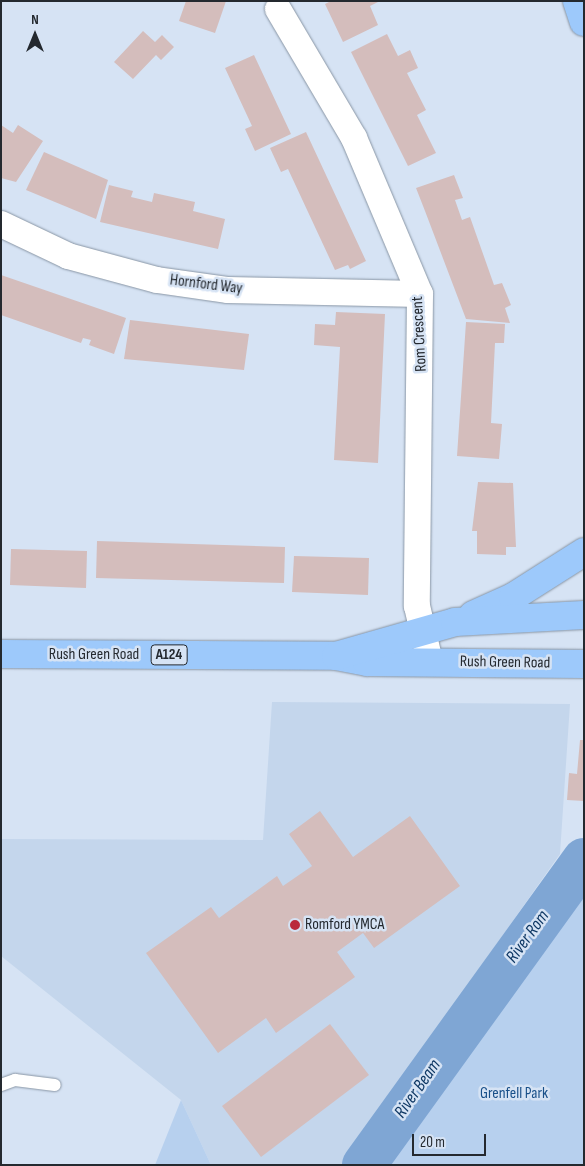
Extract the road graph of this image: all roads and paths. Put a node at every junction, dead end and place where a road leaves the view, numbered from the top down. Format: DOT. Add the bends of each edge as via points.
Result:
graph roads {
  1 [pos="577,1"];
  2 [pos="278,9"];
  3 [pos="584,22"];
  4 [pos="1,224"];
  5 [pos="420,294"];
  6 [pos="584,552"];
  7 [pos="584,615"];
  8 [pos="455,622"];
  9 [pos="423,630"];
  10 [pos="1,654"];
  11 [pos="336,656"];
  12 [pos="430,662"];
  13 [pos="584,664"];
  14 [pos="1,1085"];
  15 [pos="56,1085"];
  1 -- 3 [label="main road"];
  2 -- 5 [label="street, Rom Crescent" via="354,138"];
  4 -- 5 [label="street, Hornford Way" via="68,256 157,280 228,290"];
  5 -- 9 [label="street, Rom Crescent" via="417,606"];
  6 -- 8 [label="main road, Rush Green Road / A124" via="513,597"];
  7 -- 8 [label="main road, Rush Green Road / A124"];
  8 -- 9 [label="main road, Rush Green Road / A124"];
  9 -- 11 [label="main road, Rush Green Road / A124"];
  9 -- 12 [label="street, Rom Crescent"];
  10 -- 11 [label="main road, Rush Green Road / A124"];
  11 -- 12 [label="main road, Rush Green Road / A124" via="367,662"];
  12 -- 13 [label="main road, Rush Green Road / A124"];
  14 -- 15 [label="lane" via="15,1080"];
}
